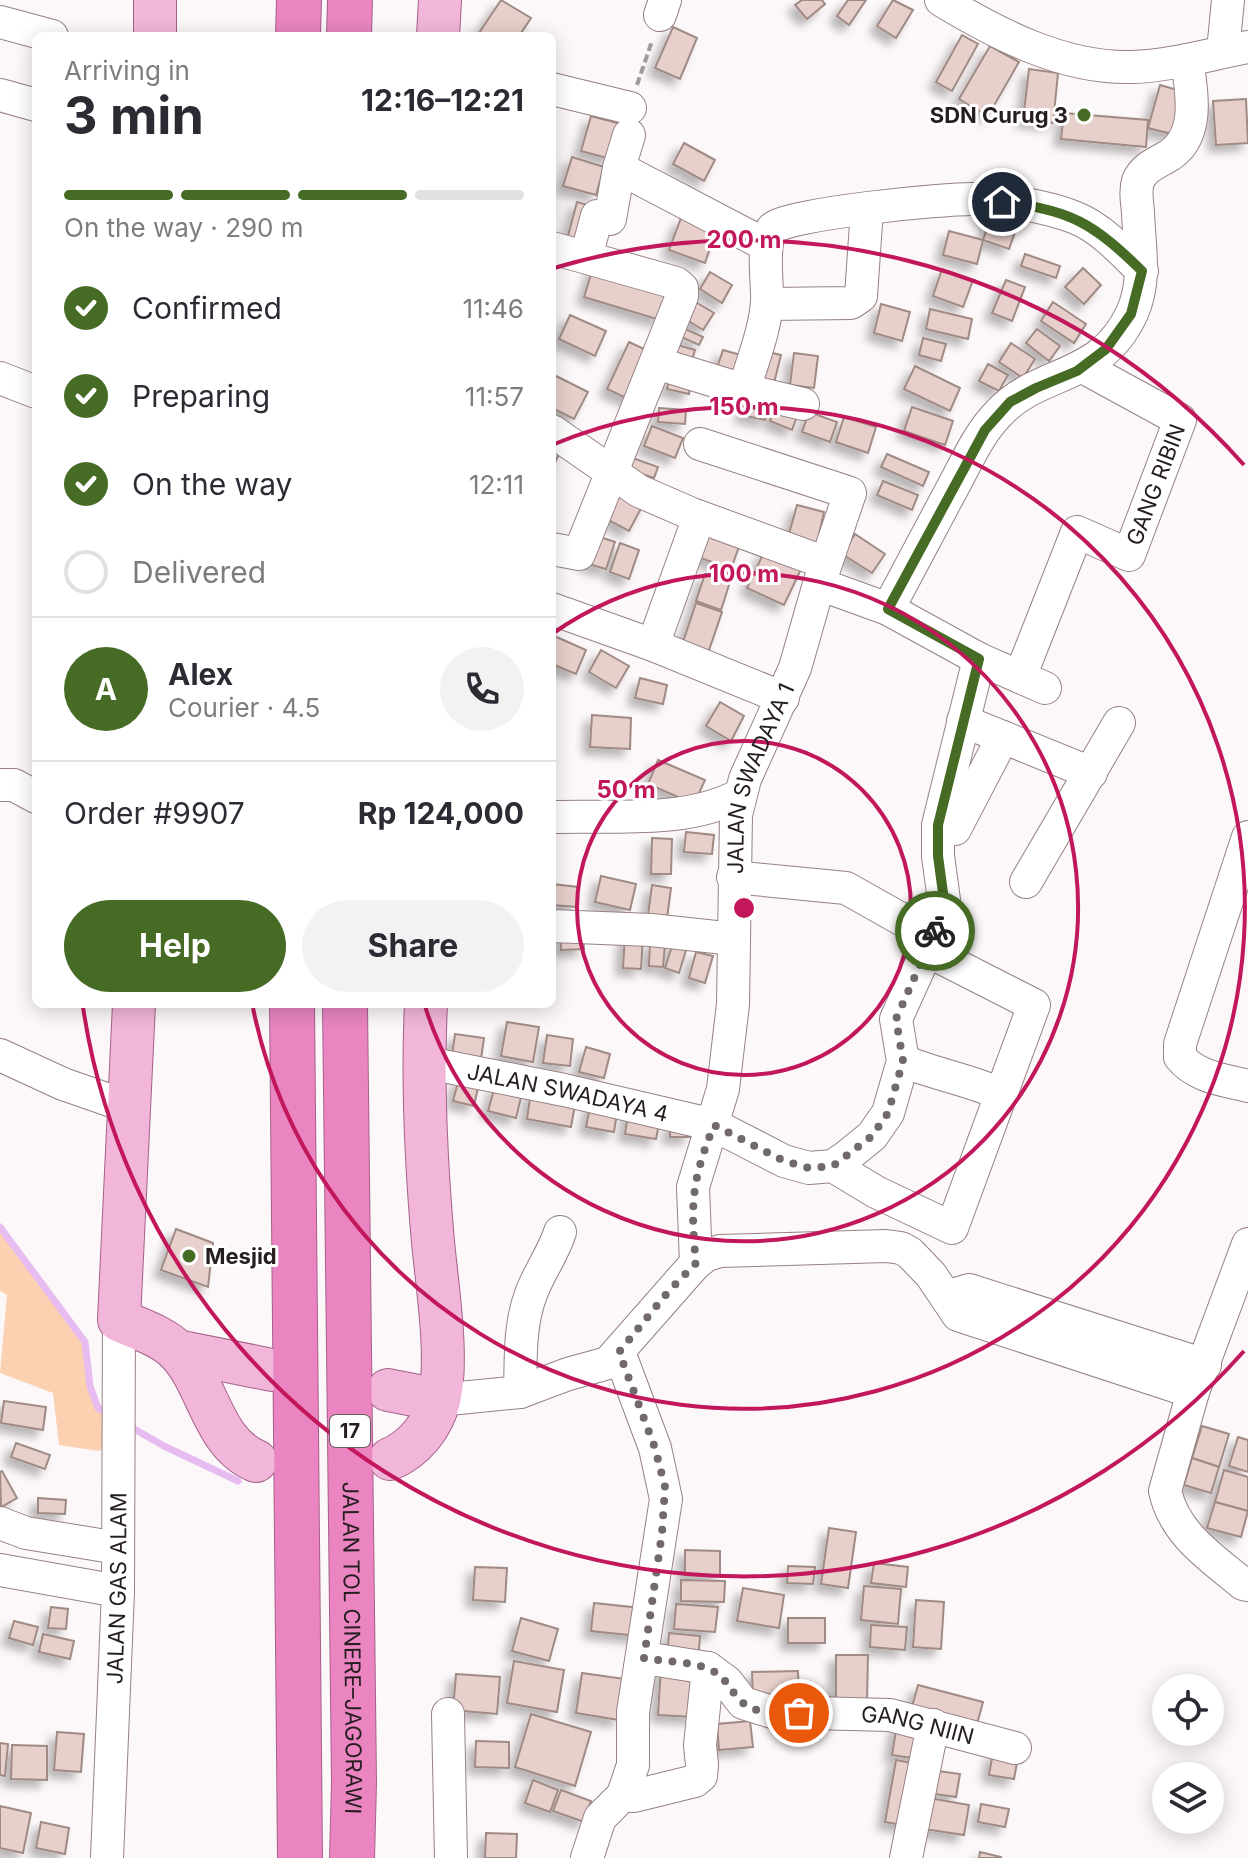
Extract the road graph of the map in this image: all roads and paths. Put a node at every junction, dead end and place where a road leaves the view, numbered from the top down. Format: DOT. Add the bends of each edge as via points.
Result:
graph roads {
  1 [pos="155,0"];
  2 [pos="299,0"];
  3 [pos="350,0"];
  4 [pos="440,0"];
  5 [pos="941,0"];
  6 [pos="1228,0"];
  7 [pos="662,8"];
  8 [pos="0,22"];
  9 [pos="37,32"];
  10 [pos="155,32"];
  11 [pos="298,32"];
  12 [pos="349,32"];
  13 [pos="438,32"];
  14 [pos="1235,49"];
  15 [pos="1187,60"];
  16 [pos="556,91"];
  17 [pos="0,95"];
  18 [pos="32,104"];
  19 [pos="629,122"];
  20 [pos="619,168"];
  21 [pos="867,209"];
  22 [pos="766,245"];
  23 [pos="556,249"];
  24 [pos="586,257"];
  25 [pos="1142,271"];
  26 [pos="767,304"];
  27 [pos="656,363"];
  28 [pos="1083,367"];
  29 [pos="0,378"];
  30 [pos="32,390"];
  31 [pos="744,390"];
  32 [pos="803,404"];
  33 [pos="556,434"];
  34 [pos="700,444"];
  35 [pos="613,475"];
  36 [pos="699,517"];
  37 [pos="556,550"];
  38 [pos="822,574"];
  39 [pos="888,609"];
  40 [pos="556,610"];
  41 [pos="653,645"];
  42 [pos="979,659"];
  43 [pos="783,698"];
  44 [pos="963,721"];
  45 [pos="1119,723"];
  46 [pos="1003,737"];
  47 [pos="1091,773"];
  48 [pos="0,785"];
  49 [pos="32,795"];
  50 [pos="740,795"];
  51 [pos="556,817"];
  52 [pos="955,829"];
  53 [pos="1248,837"];
  54 [pos="733,877"];
  55 [pos="1026,882"];
  56 [pos="556,926"];
  57 [pos="734,939"];
  58 [pos="930,944"];
  59 [pos="134,1008"];
  60 [pos="292,1008"];
  61 [pos="345,1008"];
  62 [pos="426,1008"];
  63 [pos="0,1055"];
  64 [pos="903,1061"];
  65 [pos="423,1062"];
  66 [pos="1248,1086"];
  67 [pos="1001,1094"];
  68 [pos="129,1107"];
  69 [pos="714,1125"];
  70 [pos="833,1166"];
  71 [pos="560,1232"];
  72 [pos="1248,1244"];
  73 [pos="696,1263"];
  74 [pos="119,1320"];
  75 [pos="177,1351"];
  76 [pos="619,1352"];
  77 [pos="272,1370"];
  78 [pos="1199,1378"];
  79 [pos="388,1390"];
  80 [pos="520,1392"];
  81 [pos="439,1400"];
  82 [pos="390,1459"];
  83 [pos="256,1461"];
  84 [pos="0,1523"];
  85 [pos="118,1548"];
  86 [pos="0,1570"];
  87 [pos="1246,1579"];
  88 [pos="118,1591"];
  89 [pos="644,1658"];
  90 [pos="708,1668"];
  91 [pos="448,1714"];
  92 [pos="933,1725"];
  93 [pos="1015,1748"];
  94 [pos="623,1795"];
  95 [pos="107,1858"];
  96 [pos="300,1858"];
  97 [pos="352,1858"];
  98 [pos="451,1858"];
  99 [pos="587,1858"];
  100 [pos="906,1858"];
  1 -- 10 [label="main road"];
  2 -- 11 [label="highway"];
  3 -- 12 [label="highway"];
  4 -- 13 [label="main road"];
  5 -- 15 [label="street" via="995,31 1076,60 1131,67"];
  6 -- 14 [label="street"];
  7 -- 19 [label="path"];
  8 -- 9 [label="street"];
  14 -- 15 [label="street"];
  15 -- 25 [label="street" via="1192,94 1183,145 1139,179"];
  16 -- 19 [label="street"];
  17 -- 18 [label="street"];
  19 -- 20 [label="street"];
  20 -- 22 [label="street"];
  20 -- 24 [label="street" via="610,219 597,216"];
  21 -- 22 [label="street" via="782,221"];
  21 -- 25 [label="street" via="971,199 1033,205 1078,218"];
  21 -- 26 [label="street" via="861,296 851,303"];
  22 -- 26 [label="street"];
  23 -- 24 [label="street"];
  24 -- 27 [label="street" via="682,288"];
  25 -- 28 [label="street" via="1131,314 1106,349"];
  26 -- 31 [label="street"];
  27 -- 31 [label="street"];
  27 -- 35 [label="street"];
  28 -- 39 [label="street" via="1010,402 996,415"];
  28 -- 42 [label="street, GANG RIBIN" via="1180,420 1129,555 1077,532 1033,683"];
  29 -- 30 [label="street"];
  31 -- 32 [label="street"];
  33 -- 35 [label="street"];
  34 -- 38 [label="street, JALAN SWADAYA 1" via="850,493"];
  35 -- 36 [label="street"];
  35 -- 37 [label="street" via="579,554"];
  36 -- 38 [label="street"];
  36 -- 41 [label="street"];
  38 -- 39 [label="street"];
  38 -- 43 [label="street, JALAN SWADAYA 1"];
  39 -- 42 [label="street"];
  40 -- 41 [label="street"];
  41 -- 43 [label="street"];
  42 -- 44 [label="street"];
  43 -- 50 [label="street, JALAN SWADAYA 1"];
  44 -- 46 [label="street"];
  44 -- 58 [label="street" via="938,825 944,900"];
  45 -- 47 [label="street"];
  46 -- 47 [label="street"];
  46 -- 52 [label="street"];
  47 -- 55 [label="street"];
  48 -- 49 [label="street" via="14,785"];
  50 -- 51 [label="street" via="705,810 670,815"];
  50 -- 54 [label="street, JALAN SWADAYA 1"];
  53 -- 66 [label="street" via="1180,1057 1202,1074"];
  54 -- 57 [label="street, JALAN SWADAYA 1"];
  54 -- 58 [label="street" via="846,888"];
  56 -- 57 [label="street"];
  57 -- 69 [label="street, JALAN SWADAYA 1" via="730,1042"];
  58 -- 64 [label="street" via="896,1019"];
  58 -- 67 [label="street" via="1034,1005"];
  59 -- 68 [label="main road, JALAN GAS ALAM"];
  60 -- 96 [label="highway, 17"];
  61 -- 97 [label="highway, JALAN TOL CINERE–JAGORAWI / 17"];
  62 -- 65 [label="main road"];
  63 -- 68 [label="street"];
  64 -- 67 [label="street"];
  64 -- 70 [label="street" via="888,1113 872,1136"];
  65 -- 69 [label="street, JALAN SWADAYA 4"];
  65 -- 81 [label="main road" via="441,1336"];
  67 -- 70 [label="street" via="952,1228"];
  68 -- 74 [label="main road, JALAN GAS ALAM"];
  69 -- 70 [label="street, JALAN SWADAYA 4" via="784,1161 809,1168"];
  69 -- 73 [label="street, JALAN SWADAYA 1" via="693,1187"];
  71 -- 80 [label="street" via="526,1312"];
  72 -- 78 [label="street"];
  73 -- 76 [label="street"];
  73 -- 78 [label="street" via="720,1251 901,1248 946,1297 969,1290"];
  74 -- 75 [label="main road"];
  74 -- 85 [label="street, JALAN GAS ALAM"];
  75 -- 77 [label="main road"];
  75 -- 83 [label="main road" via="224,1434"];
  76 -- 80 [label="street" via="608,1363"];
  76 -- 89 [label="street" via="662,1475 663,1522"];
  78 -- 87 [label="street" via="1165,1491 1185,1536"];
  79 -- 81 [label="main road"];
  80 -- 81 [label="street"];
  81 -- 82 [label="main road" via="421,1436"];
  84 -- 85 [label="street" via="26,1533"];
  85 -- 88 [label="street, JALAN GAS ALAM"];
  86 -- 88 [label="street"];
  88 -- 95 [label="street, JALAN GAS ALAM"];
  89 -- 90 [label="street"];
  89 -- 94 [label="street" via="633,1712 633,1765"];
  90 -- 92 [label="street, GANG NIIN" via="743,1703 761,1710 890,1715"];
  90 -- 94 [label="street" via="701,1776"];
  91 -- 98 [label="street"];
  92 -- 93 [label="street, GANG NIIN"];
  92 -- 100 [label="street"];
  94 -- 99 [label="street" via="600,1818"];
}
